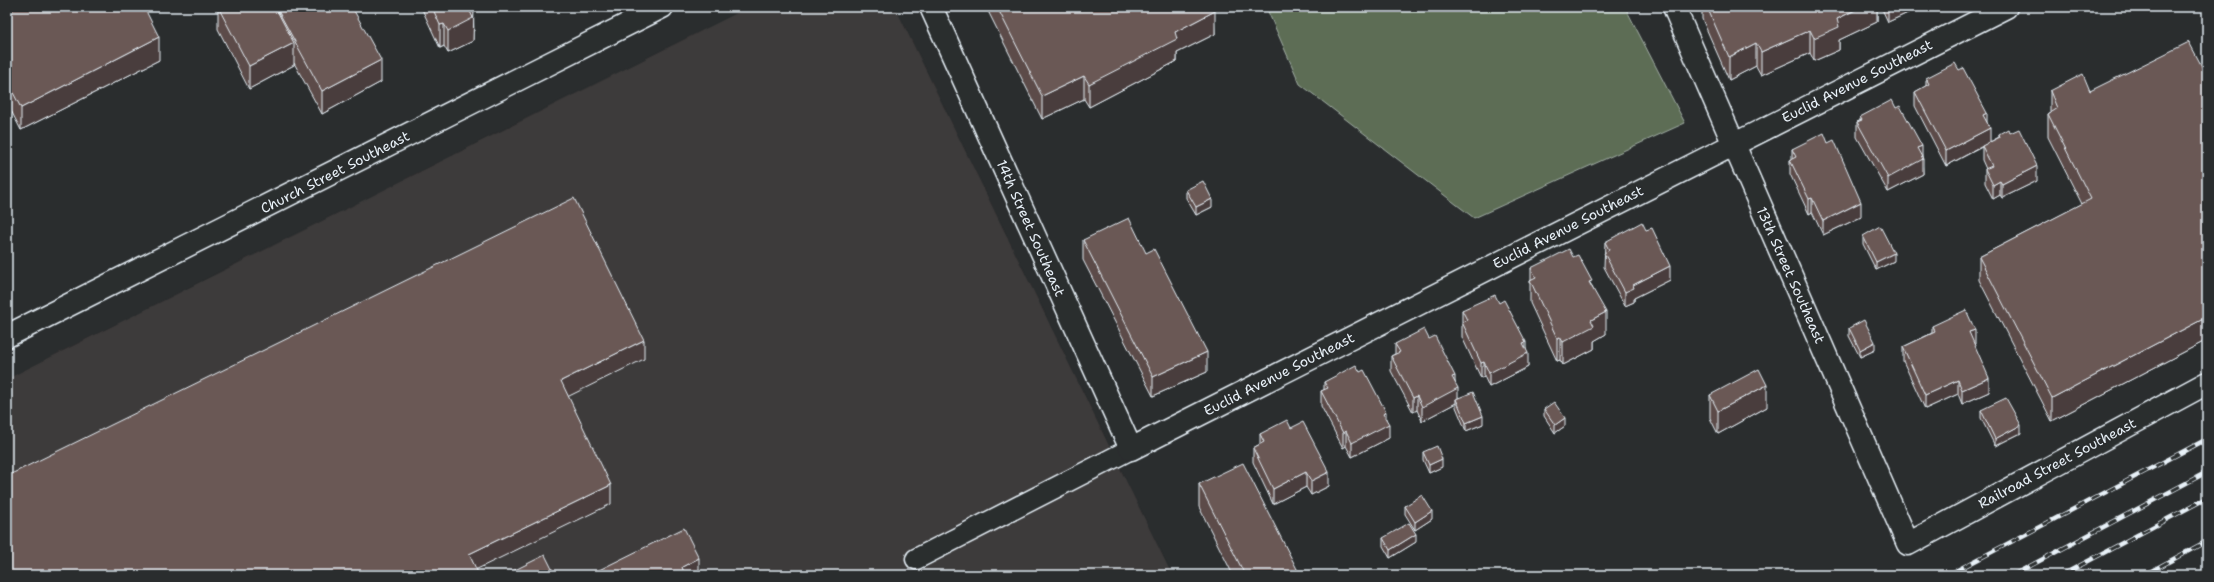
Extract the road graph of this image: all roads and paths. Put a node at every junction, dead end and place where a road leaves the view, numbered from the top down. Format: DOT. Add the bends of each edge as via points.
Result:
graph roads {
  1 [pos="662,7"];
  2 [pos="931,7"];
  3 [pos="1674,7"];
  4 [pos="2006,7"];
  5 [pos="1733,143"];
  6 [pos="7,336"];
  7 [pos="2207,383"];
  8 [pos="1131,449"];
  9 [pos="1908,544"];
  10 [pos="916,559"];
  1 -- 6 [label="street, Church Street Southeast"];
  2 -- 8 [label="street, 14th Street Southeast"];
  3 -- 5 [label="street, 13th Street Southeast"];
  4 -- 5 [label="street, Euclid Avenue Southeast"];
  5 -- 8 [label="street, Euclid Avenue Southeast"];
  5 -- 9 [label="street, 13th Street Southeast"];
  7 -- 9 [label="street, Railroad Street Southeast"];
  8 -- 10 [label="lane"];
}
